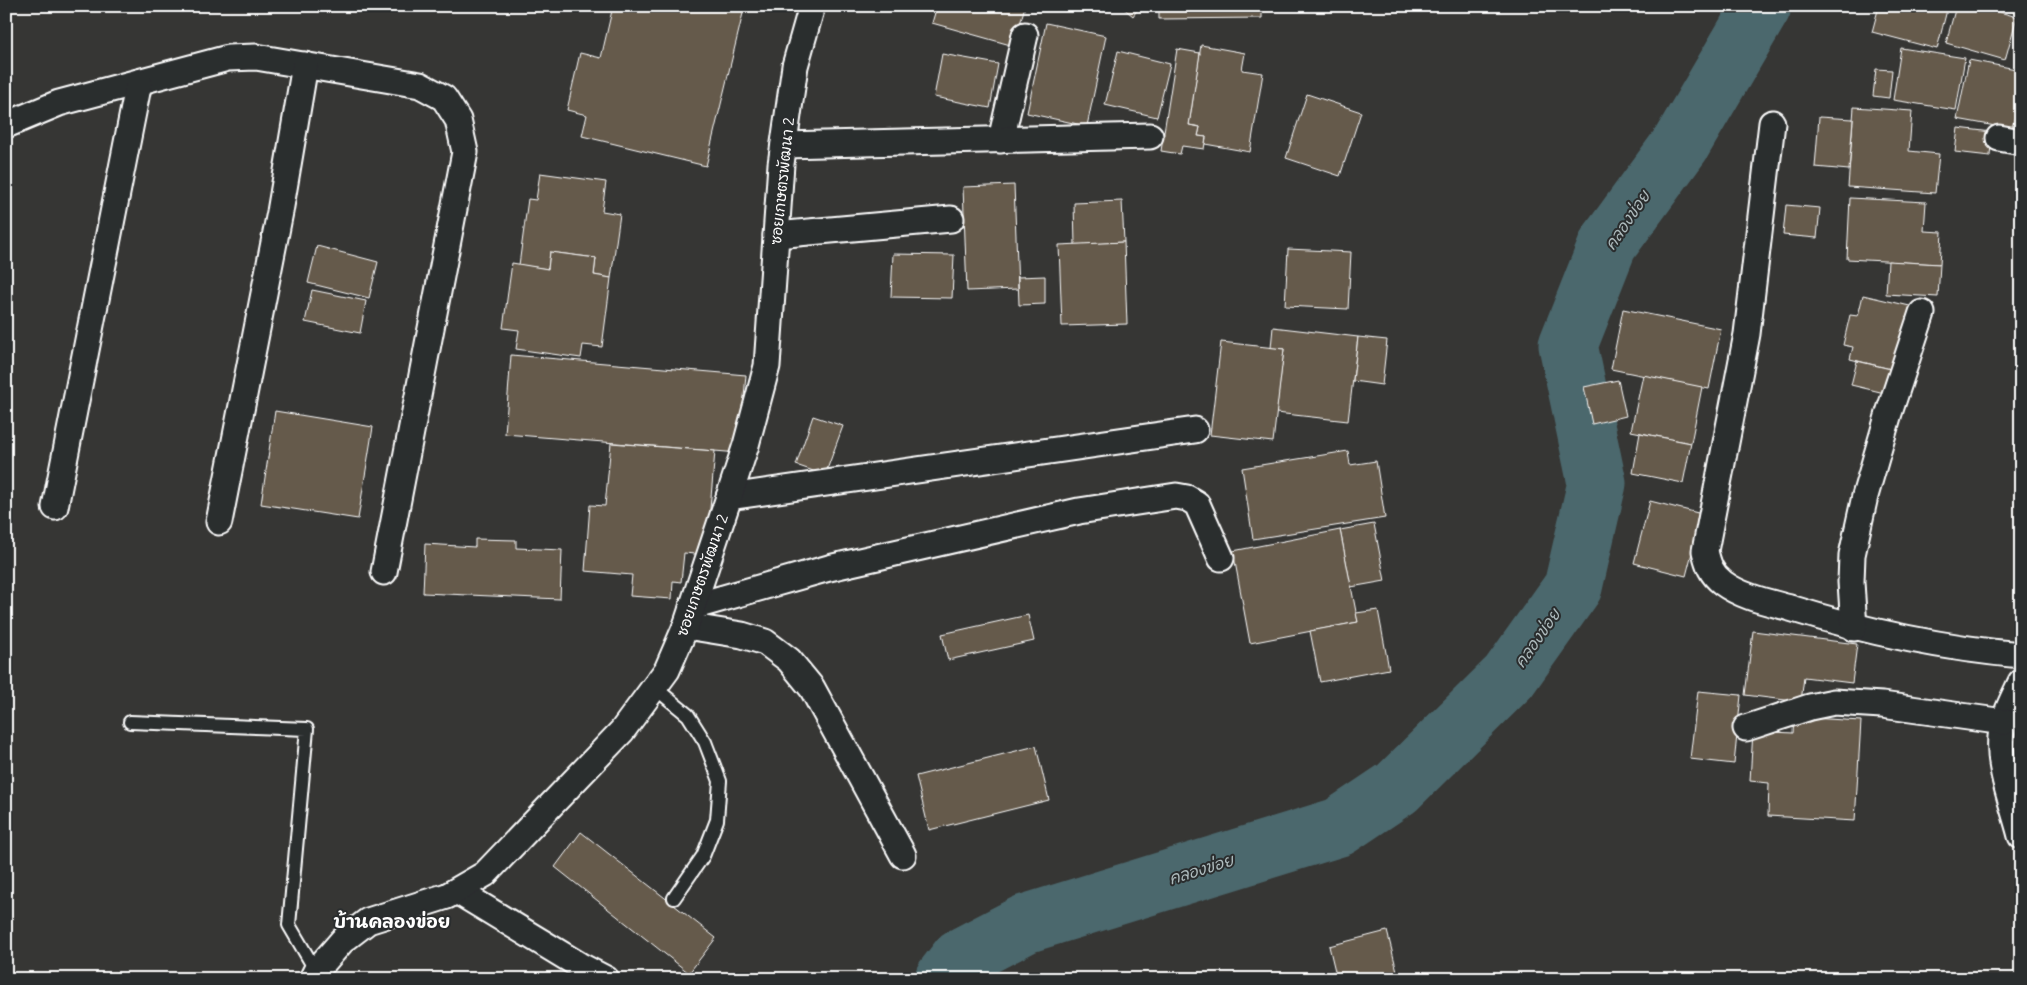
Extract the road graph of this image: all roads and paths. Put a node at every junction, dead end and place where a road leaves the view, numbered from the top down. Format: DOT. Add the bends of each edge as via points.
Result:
graph roads {
  1 [pos="812,6"];
  2 [pos="1025,36"];
  3 [pos="305,65"];
  4 [pos="139,82"];
  5 [pos="1772,123"];
  6 [pos="6,125"];
  7 [pos="1150,136"];
  8 [pos="1001,140"];
  9 [pos="784,145"];
  10 [pos="951,219"];
  11 [pos="776,235"];
  12 [pos="1922,313"];
  13 [pos="1195,430"];
  14 [pos="729,497"];
  15 [pos="55,507"];
  16 [pos="219,522"];
  17 [pos="1221,558"];
  18 [pos="384,572"];
  19 [pos="689,617"];
  20 [pos="1854,628"];
  21 [pos="2021,655"];
  22 [pos="2021,682"];
  23 [pos="654,686"];
  24 [pos="130,722"];
  25 [pos="2004,722"];
  26 [pos="1746,728"];
  27 [pos="2021,836"];
  28 [pos="903,855"];
  29 [pos="457,891"];
  30 [pos="674,898"];
  31 [pos="314,975"];
  32 [pos="606,979"];
  1 -- 9 [label="street, ซอยเกษตรพัฒนา 2" via="795,66"];
  2 -- 8 [label="street"];
  3 -- 4 [label="street" via="256,57 228,58"];
  3 -- 16 [label="street" via="280,212"];
  3 -- 18 [label="street" via="420,85 444,98 458,120 466,152"];
  4 -- 6 [label="street" via="59,103"];
  4 -- 15 [label="street"];
  5 -- 20 [label="street" via="1747,334 1705,551 1710,570 1739,593"];
  7 -- 8 [label="street"];
  8 -- 9 [label="street"];
  9 -- 11 [label="street, ซอยเกษตรพัฒนา 2"];
  10 -- 11 [label="street"];
  11 -- 14 [label="street, ซอยเกษตรพัฒนา 2" via="767,366"];
  12 -- 20 [label="street" via="1875,459 1852,555 1850,582"];
  13 -- 14 [label="street"];
  14 -- 19 [label="street, ซอยเกษตรพัฒนา 2"];
  17 -- 19 [label="street" via="1197,504 1176,496 1069,513 829,568"];
  19 -- 23 [label="street, ซอยเกษตรพัฒนา 2" via="667,670"];
  19 -- 28 [label="street" via="765,642 789,660 812,688"];
  20 -- 21 [label="street" via="1949,646"];
  22 -- 25 [label="street"];
  23 -- 29 [label="street, ซอยเกษตรพัฒนา 2" via="622,731 499,860 485,874"];
  23 -- 30 [label="lane" via="688,715 705,742 720,781 717,820 703,856"];
  24 -- 31 [label="lane" via="308,729 289,925"];
  25 -- 26 [label="street" via="1882,704 1834,702"];
  25 -- 27 [label="street" via="2000,757"];
  29 -- 31 [label="street, ซอยเกษตรพัฒนา 2" via="368,921 342,942"];
  29 -- 32 [label="street"];
}
